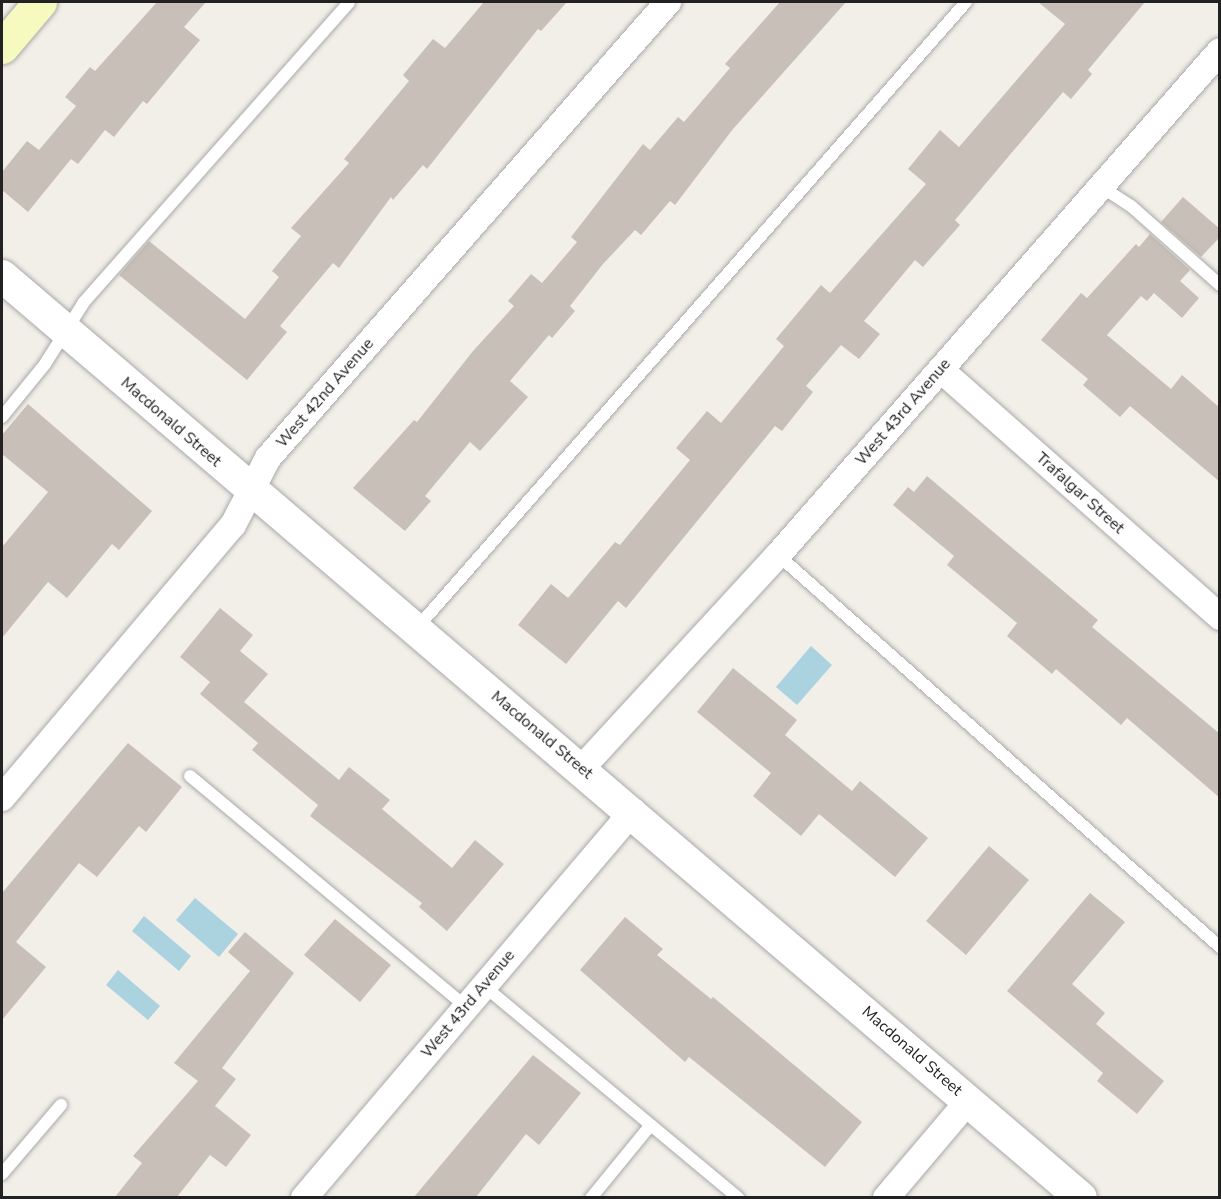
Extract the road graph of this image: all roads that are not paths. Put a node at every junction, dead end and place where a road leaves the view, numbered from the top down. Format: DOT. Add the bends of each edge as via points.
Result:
graph roads {
  1 [pos="40,2"];
  2 [pos="349,2"];
  3 [pos="668,2"];
  4 [pos="966,2"];
  5 [pos="2,47"];
  6 [pos="1220,51"];
  7 [pos="1100,186"];
  8 [pos="2,276"];
  9 [pos="1220,285"];
  10 [pos="66,331"];
  11 [pos="941,370"];
  12 [pos="2,417"];
  13 [pos="251,491"];
  14 [pos="778,555"];
  15 [pos="1220,617"];
  16 [pos="416,629"];
  17 [pos="582,768"];
  18 [pos="190,776"];
  19 [pos="2,798"];
  20 [pos="633,811"];
  21 [pos="1220,947"];
  22 [pos="484,986"];
  23 [pos="466,1008"];
  24 [pos="969,1100"];
  25 [pos="61,1105"];
  26 [pos="650,1126"];
  27 [pos="2,1174"];
  28 [pos="304,1197"];
  29 [pos="591,1197"];
  30 [pos="738,1197"];
  31 [pos="886,1197"];
  32 [pos="1081,1197"];
  1 -- 5 [label="main road"];
  2 -- 10 [label="lane" via="84,302"];
  3 -- 13 [label="street, West 42nd Avenue" via="271,455"];
  4 -- 16 [label="lane"];
  6 -- 7 [label="street, West 43rd Avenue"];
  7 -- 9 [label="lane" via="1131,206"];
  7 -- 11 [label="street, West 43rd Avenue"];
  8 -- 10 [label="street, Macdonald Street"];
  10 -- 12 [label="lane"];
  10 -- 13 [label="street, Macdonald Street"];
  11 -- 14 [label="street, West 43rd Avenue"];
  11 -- 15 [label="street, Trafalgar Street"];
  13 -- 16 [label="street, Macdonald Street"];
  13 -- 19 [label="street, West 42nd Avenue" via="233,525"];
  14 -- 17 [label="street, West 43rd Avenue"];
  14 -- 21 [label="lane"];
  16 -- 17 [label="street, Macdonald Street"];
  17 -- 20 [label="street, Macdonald Street"];
  18 -- 23 [label="lane"];
  20 -- 22 [label="street, West 43rd Avenue"];
  20 -- 24 [label="street, Macdonald Street"];
  22 -- 23 [label="street, West 43rd Avenue"];
  22 -- 26 [label="lane"];
  23 -- 28 [label="street, West 43rd Avenue"];
  24 -- 31 [label="street"];
  24 -- 32 [label="street, Macdonald Street"];
  25 -- 27 [label="lane"];
  26 -- 29 [label="lane"];
  26 -- 30 [label="lane"];
}
